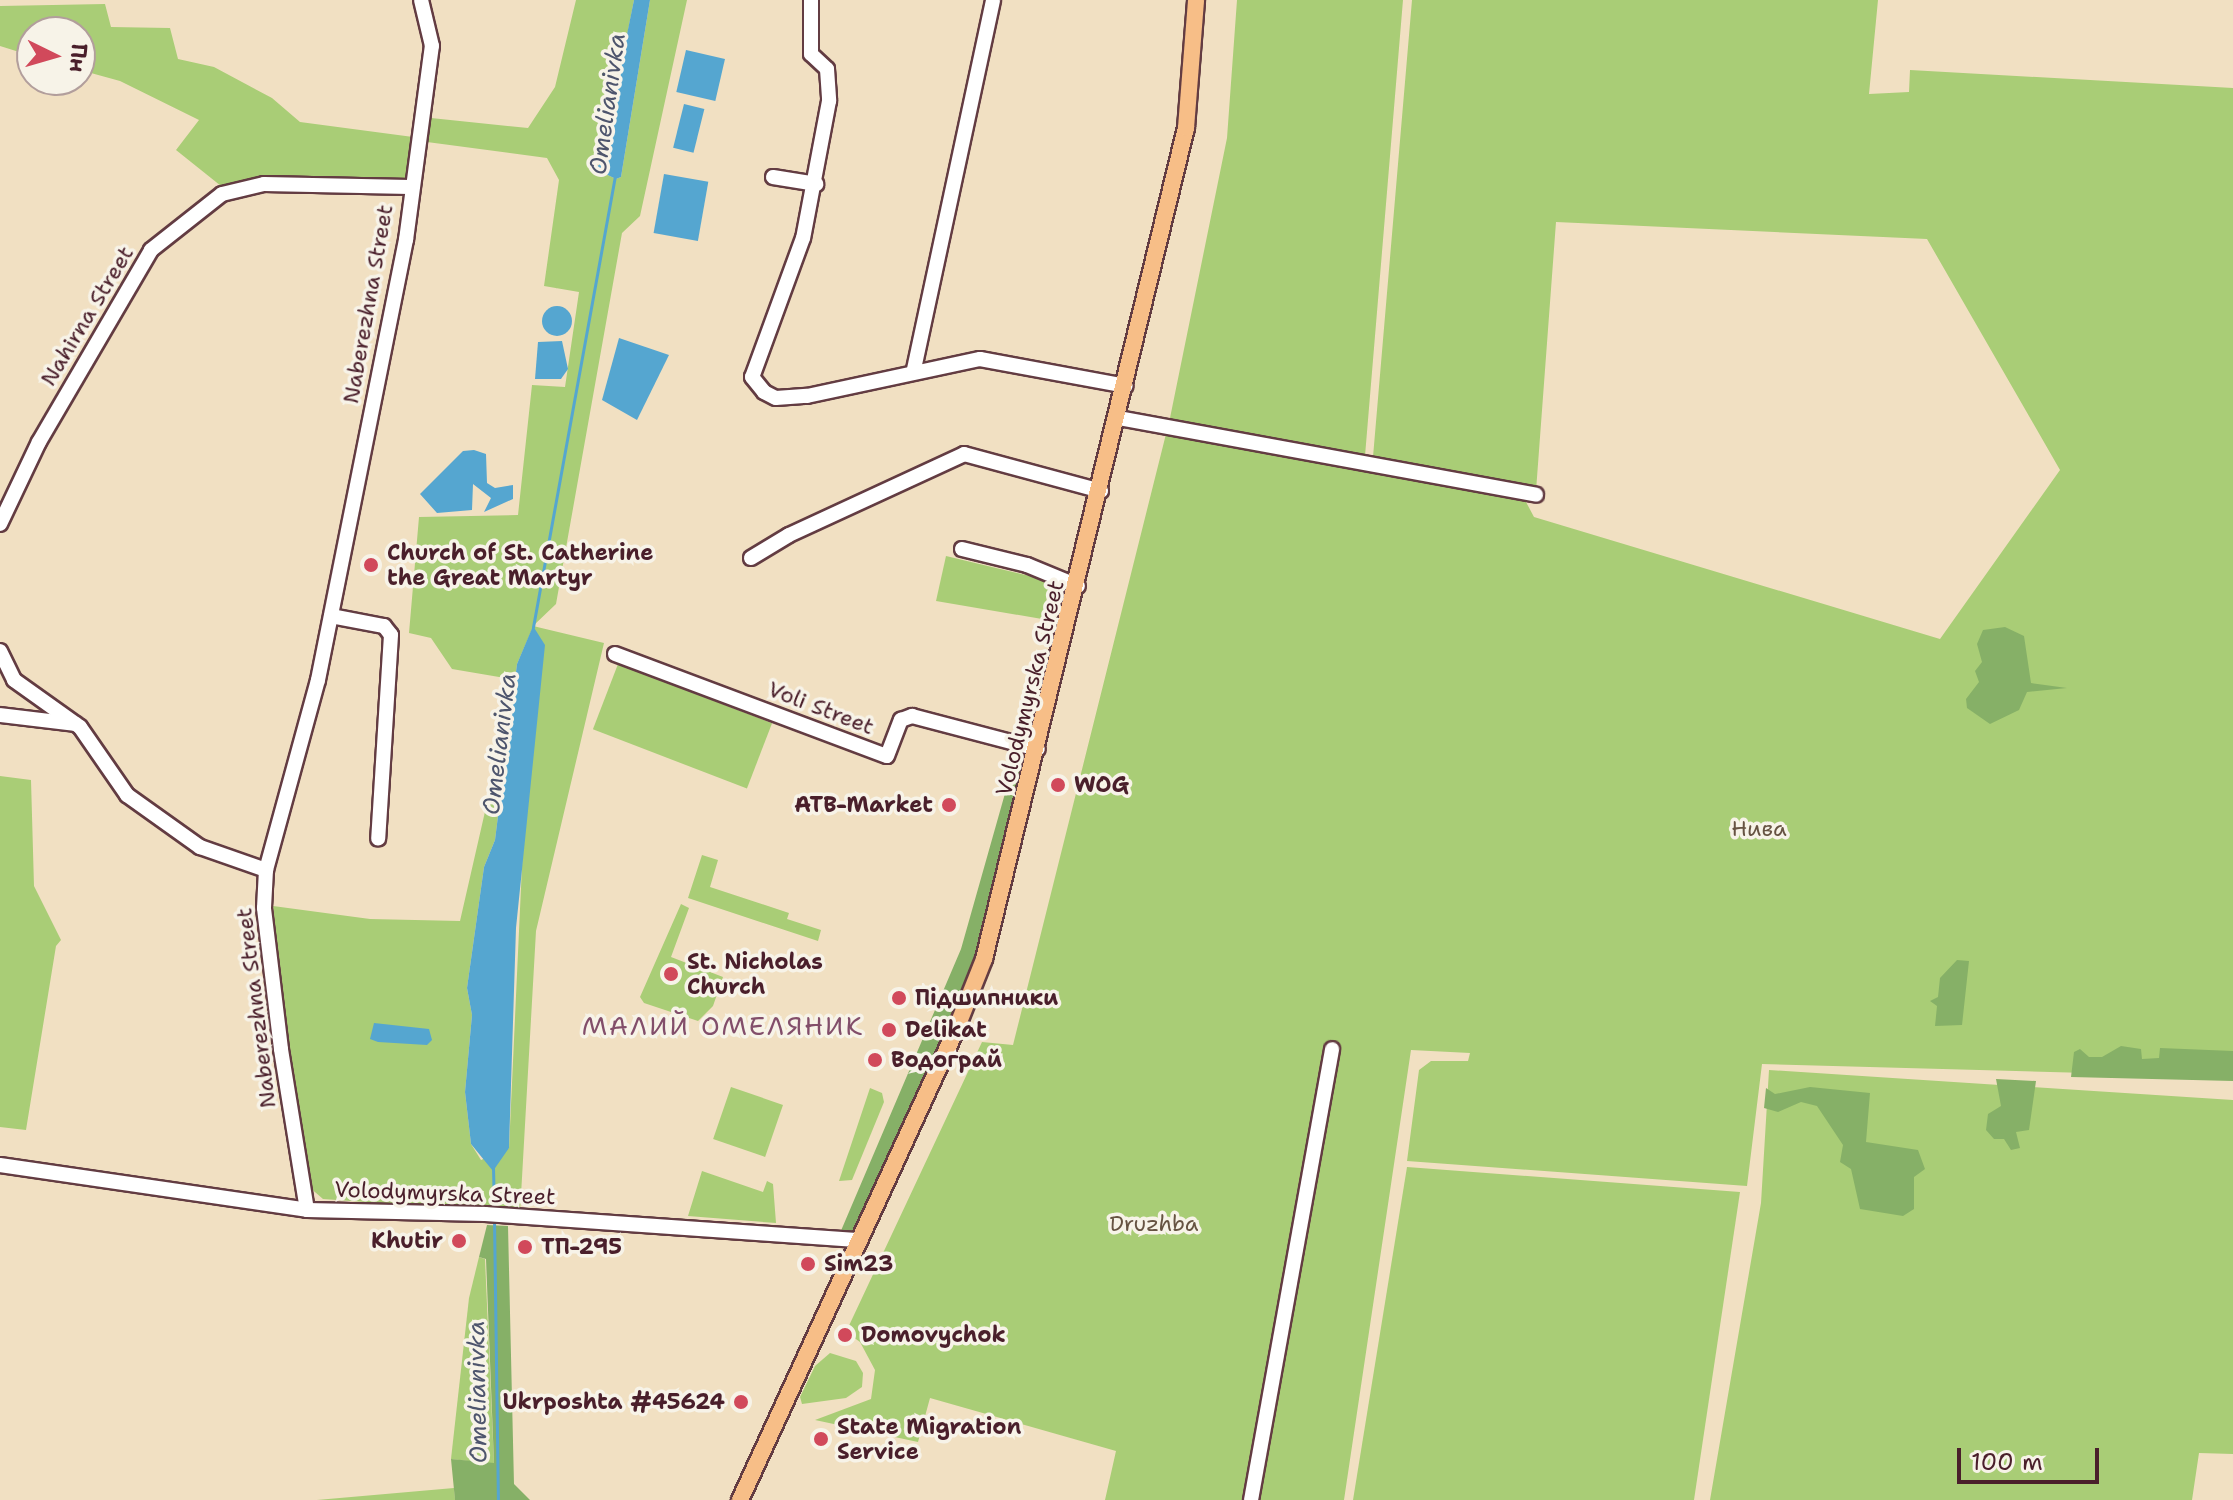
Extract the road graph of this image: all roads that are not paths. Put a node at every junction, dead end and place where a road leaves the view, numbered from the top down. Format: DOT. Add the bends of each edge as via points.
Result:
graph roads {
  1 [pos="421,0"];
  2 [pos="811,0"];
  3 [pos="993,0"];
  4 [pos="1196,0"];
  5 [pos="773,177"];
  6 [pos="816,184"];
  7 [pos="410,187"];
  8 [pos="914,369"];
  9 [pos="1126,386"];
  10 [pos="1118,418"];
  11 [pos="1101,491"];
  12 [pos="1536,495"];
  13 [pos="0,524"];
  14 [pos="962,549"];
  15 [pos="751,558"];
  16 [pos="1078,586"];
  17 [pos="331,616"];
  18 [pos="0,651"];
  19 [pos="615,654"];
  20 [pos="0,715"];
  21 [pos="76,724"];
  22 [pos="1038,749"];
  23 [pos="378,839"];
  24 [pos="266,870"];
  25 [pos="1332,1049"];
  26 [pos="0,1165"];
  27 [pos="307,1210"];
  28 [pos="860,1240"];
  29 [pos="740,1500"];
  30 [pos="1251,1500"];
  1 -- 7 [label="street, Naberezhna Street" via="432,46"];
  2 -- 6 [label="street" via="811,54 827,69 829,83"];
  3 -- 8 [label="street"];
  4 -- 9 [label="main road, Volodymyrska Street" via="1186,128"];
  5 -- 6 [label="street"];
  6 -- 8 [label="street" via="803,238 752,377 776,398"];
  7 -- 13 [label="street, Nahirna Street" via="264,184 222,194 151,250 39,442"];
  7 -- 17 [label="street, Naberezhna Street" via="406,240"];
  8 -- 9 [label="street" via="996,360"];
  9 -- 10 [label="main road, Volodymyrska Street"];
  10 -- 11 [label="main road, Volodymyrska Street"];
  10 -- 12 [label="street"];
  11 -- 15 [label="street" via="964,454"];
  11 -- 16 [label="main road, Volodymyrska Street"];
  14 -- 16 [label="street"];
  16 -- 22 [label="main road, Volodymyrska Street"];
  17 -- 23 [label="street" via="384,626 391,635"];
  17 -- 24 [label="street, Naberezhna Street"];
  18 -- 21 [label="street" via="14,680"];
  19 -- 22 [label="street, Voli Street" via="887,756 901,720 912,716"];
  20 -- 21 [label="street"];
  21 -- 24 [label="street" via="127,795 172,830 200,847"];
  22 -- 28 [label="main road, Volodymyrska Street" via="984,959"];
  24 -- 27 [label="street, Naberezhna Street" via="264,908 281,1049"];
  25 -- 30 [label="street"];
  26 -- 27 [label="street, Volodymyrska Street"];
  27 -- 28 [label="street, Volodymyrska Street" via="491,1215"];
  28 -- 29 [label="main road, Volodymyrska Street"];
}
